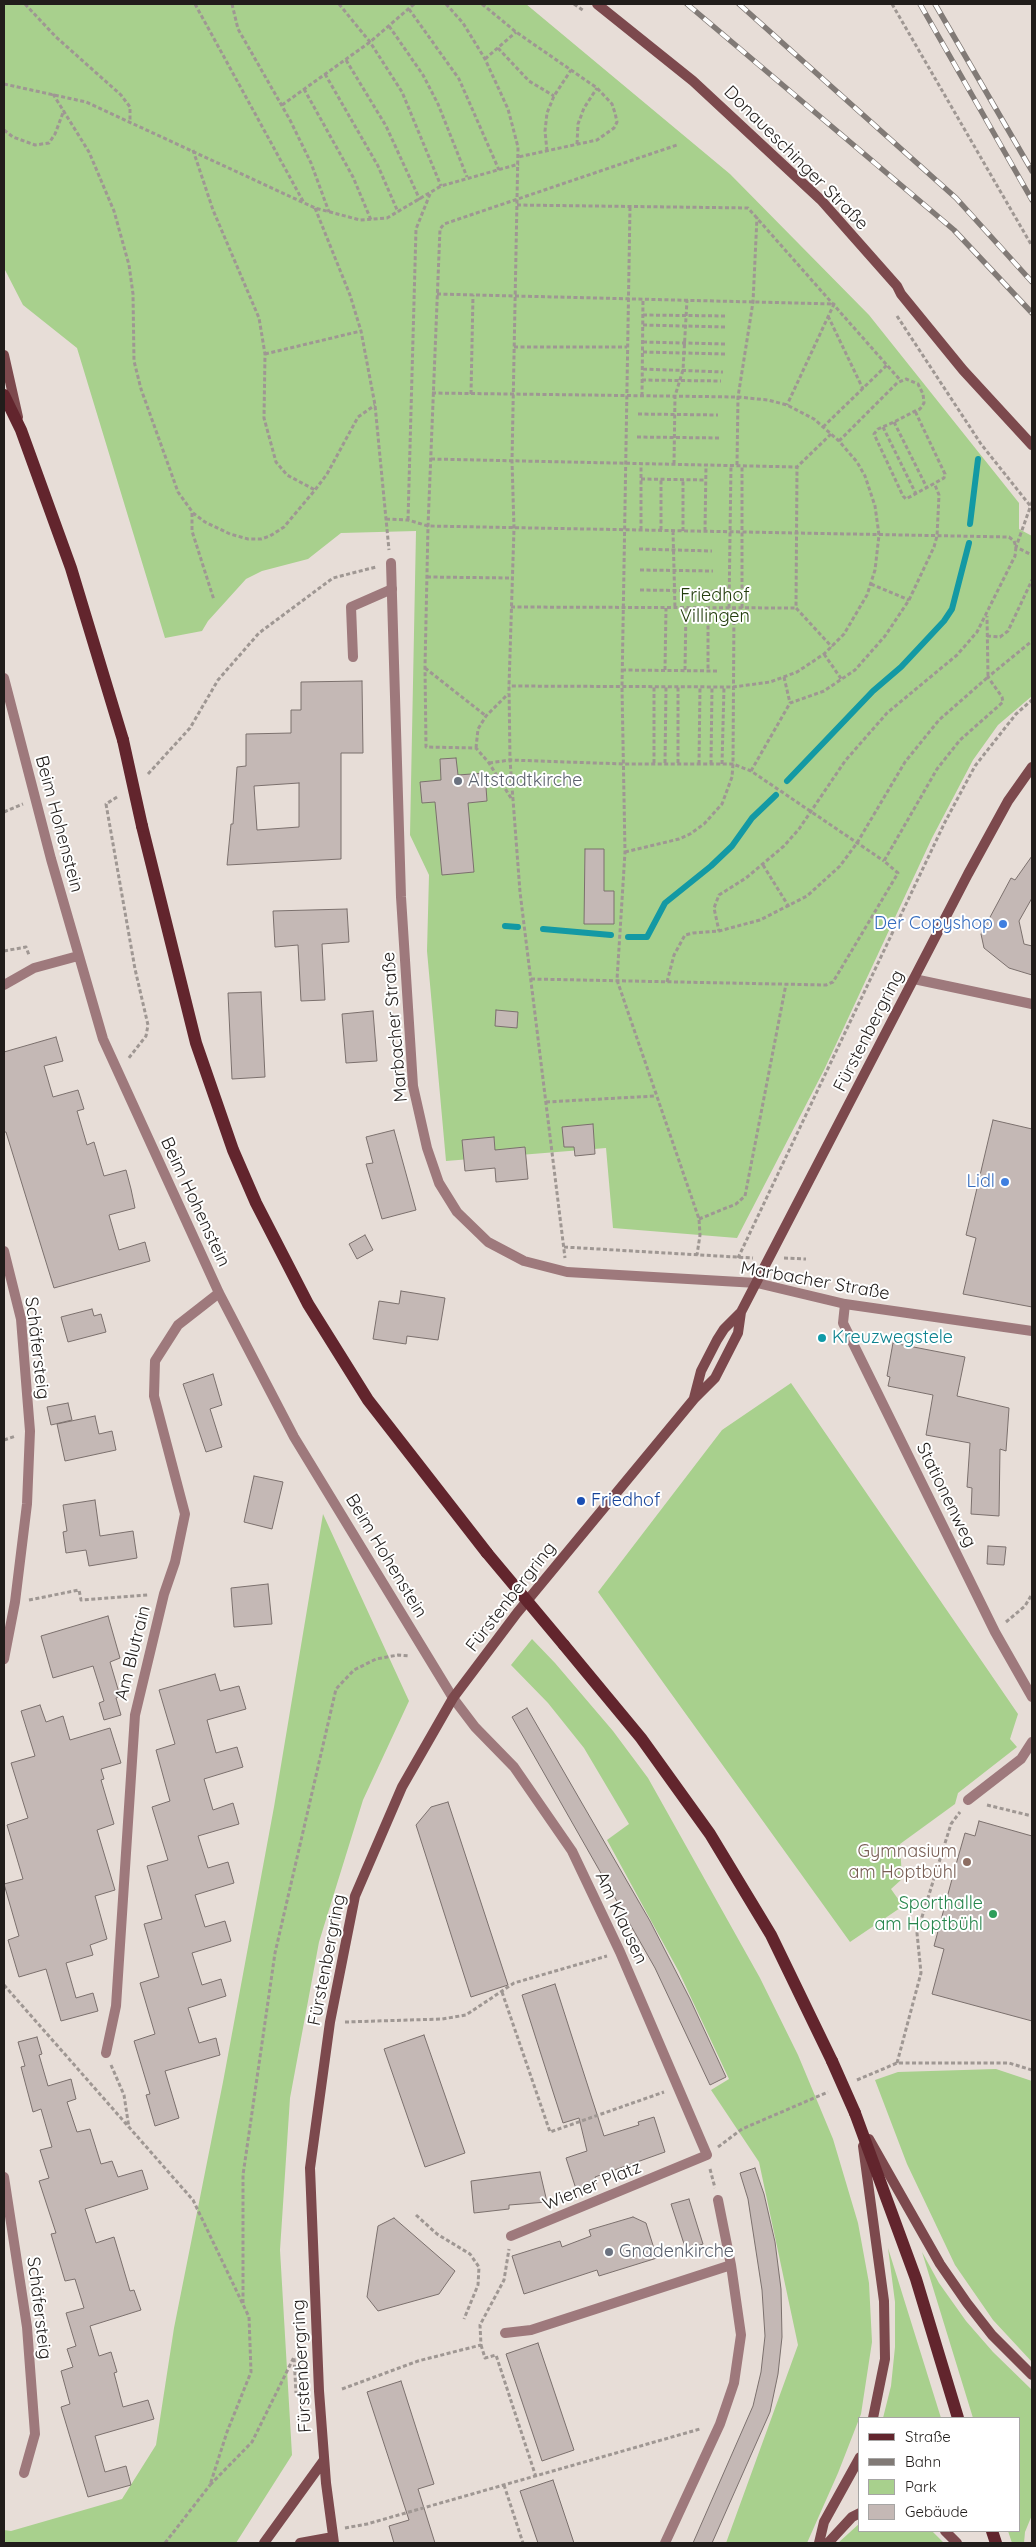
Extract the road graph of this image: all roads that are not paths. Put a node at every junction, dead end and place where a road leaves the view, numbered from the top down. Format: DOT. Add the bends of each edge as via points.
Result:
graph roads {
  1 [pos="598,4"];
  2 [pos="4,355"];
  3 [pos="4,395"];
  4 [pos="20,430"];
  5 [pos="1032,445"];
  6 [pos="391,564"];
  7 [pos="392,589"];
  8 [pos="353,658"];
  9 [pos="4,678"];
  10 [pos="1032,768"];
  11 [pos="78,956"];
  12 [pos="914,979"];
  13 [pos="4,985"];
  14 [pos="1032,1004"];
  15 [pos="4,1251"];
  16 [pos="757,1284"];
  17 [pos="219,1292"];
  18 [pos="845,1304"];
  19 [pos="741,1312"];
  20 [pos="1032,1331"];
  21 [pos="694,1399"];
  22 [pos="4,1660"];
  23 [pos="1032,1697"];
  24 [pos="453,1698"];
  25 [pos="1032,1742"];
  26 [pos="968,1800"];
  27 [pos="106,2053"];
  28 [pos="857,2118"];
  29 [pos="685,2166"];
  30 [pos="4,2177"];
  31 [pos="718,2200"];
  32 [pos="511,2236"];
  33 [pos="731,2265"];
  34 [pos="505,2333"];
  35 [pos="1032,2375"];
  36 [pos="873,2417"];
  37 [pos="958,2417"];
  38 [pos="324,2460"];
  39 [pos="858,2461"];
  40 [pos="24,2473"];
  41 [pos="858,2514"];
  42 [pos="946,2532"];
  43 [pos="333,2537"];
  44 [pos="264,2543"];
  45 [pos="300,2543"];
  46 [pos="666,2543"];
  47 [pos="819,2543"];
  48 [pos="828,2543"];
  49 [pos="957,2543"];
  1 -- 5 [label="street, Donaueschinger Straße" via="693,81 821,200 897,286 963,370"];
  2 -- 4 [label="street"];
  3 -- 4 [label="main road"];
  4 -- 28 [label="main road, bridge" via="71,568 123,740 196,1043 256,1203 308,1304 363,1392 487,1552 641,1738 710,1834 771,1934"];
  6 -- 7 [label="street, Marbacher Straße"];
  7 -- 8 [label="street" via="351,608"];
  7 -- 16 [label="street, Marbacher Straße" via="400,897 413,1086 427,1148 439,1183 457,1212 488,1242 524,1261 567,1272"];
  9 -- 11 [label="street, Beim Hohenstein"];
  10 -- 12 [label="street, Fürstenbergring" via="1008,801"];
  11 -- 13 [label="street" via="34,968"];
  11 -- 17 [label="street, Beim Hohenstein" via="103,1039"];
  12 -- 14 [label="street"];
  12 -- 16 [label="street, Fürstenbergring"];
  15 -- 22 [label="street, Schäfersteig" via="21,1319 30,1431 27,1504"];
  16 -- 18 [label="street, Marbacher Straße"];
  16 -- 19 [label="street, Fürstenbergring"];
  17 -- 24 [label="street, Beim Hohenstein" via="294,1436"];
  17 -- 27 [label="street, Am Blutrain" via="178,1325 155,1361 154,1396 185,1514 135,1715 116,2006"];
  18 -- 20 [label="street, Marbacher Straße"];
  18 -- 23 [label="street, Stationenweg" via="843,1323 996,1632"];
  19 -- 21 [label="street, Fürstenbergring" via="717,1340 701,1371"];
  19 -- 21 [label="street, Fürstenbergring" via="738,1333 715,1378"];
  21 -- 24 [label="street, Fürstenbergring" via="517,1613"];
  24 -- 29 [label="street, Am Klausen" via="474,1727 514,1767 572,1851 620,1952 707,2156"];
  24 -- 38 [label="street, Fürstenbergring" via="402,1787 355,1896 330,2022 310,2168"];
  25 -- 26 [label="street" via="1022,1759"];
  28 -- 35 [label="street" via="951,2280 992,2335"];
  28 -- 36 [label="street" via="884,2301 885,2359"];
  28 -- 37 [label="main road" via="916,2279"];
  29 -- 32 [label="street, Wiener Platz"];
  30 -- 40 [label="street, Schäfersteig" via="27,2327 34,2424"];
  31 -- 33 [label="street"];
  33 -- 34 [label="street" via="531,2330"];
  33 -- 46 [label="street" via="741,2334 734,2383 720,2424"];
  38 -- 43 [label="street, Fürstenbergring"];
  38 -- 44 [label="street"];
  39 -- 47 [label="street" via="824,2522"];
  41 -- 48 [label="street"];
  42 -- 49 [label="street"];
  43 -- 45 [label="street"];
}
